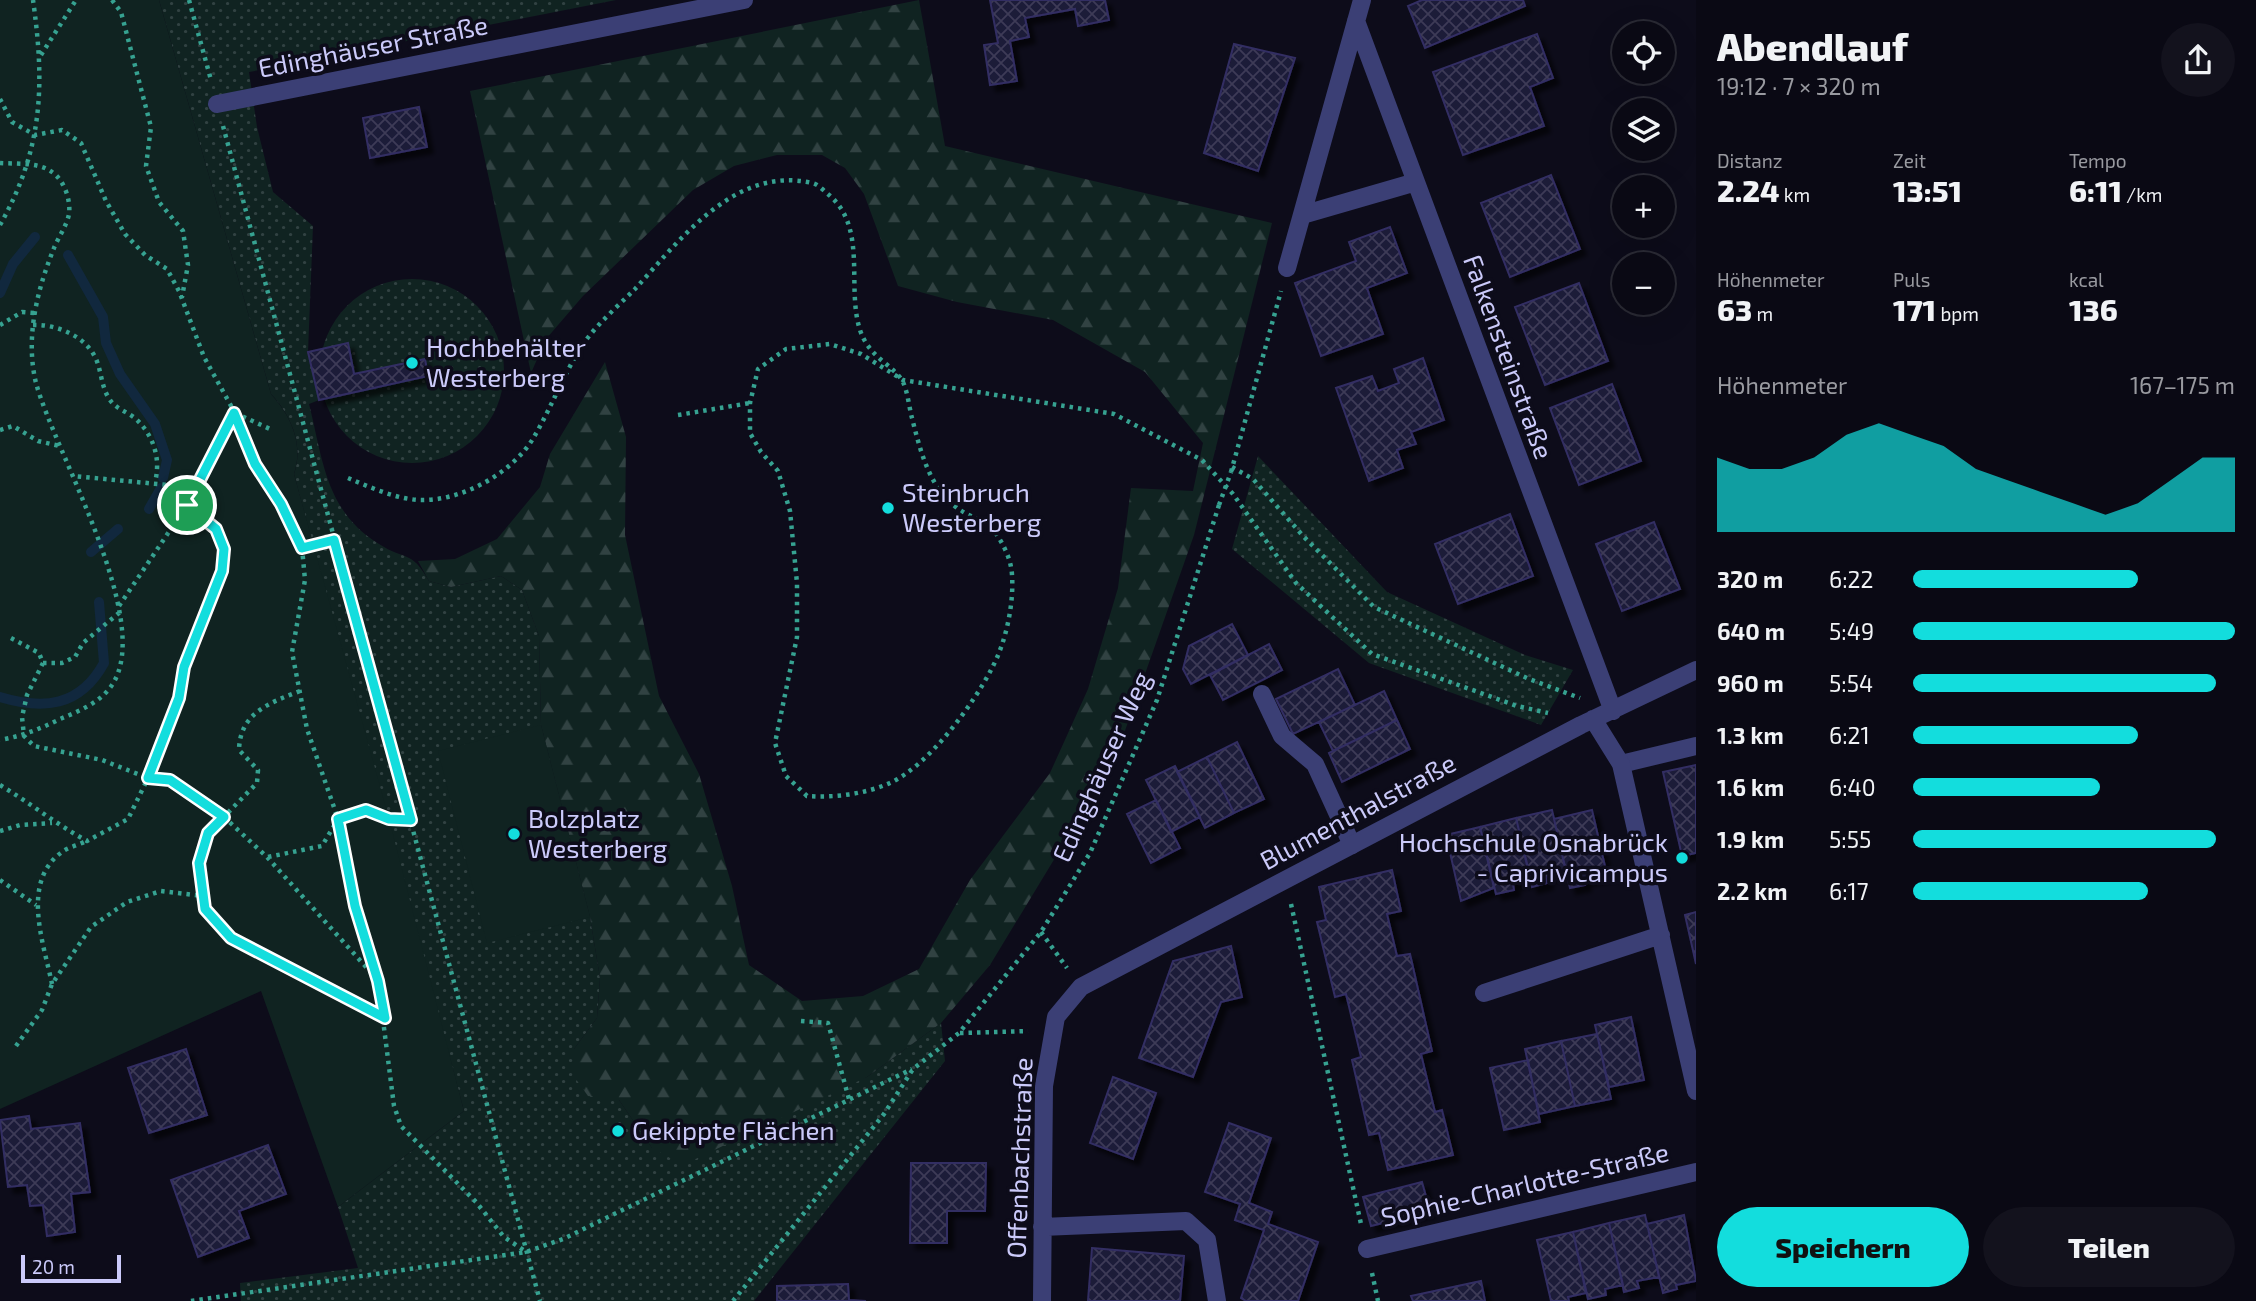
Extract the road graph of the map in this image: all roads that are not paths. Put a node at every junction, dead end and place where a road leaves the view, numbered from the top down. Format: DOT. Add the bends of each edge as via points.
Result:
graph roads {
  1 [pos="744,0"];
  2 [pos="1362,0"];
  3 [pos="1356,21"];
  4 [pos="217,104"];
  5 [pos="1416,182"];
  6 [pos="1302,215"];
  7 [pos="1287,268"];
  8 [pos="1696,670"];
  9 [pos="1262,694"];
  10 [pos="1613,710"];
  11 [pos="1587,722"];
  12 [pos="1696,746"];
  13 [pos="1620,764"];
  14 [pos="1352,845"];
  15 [pos="1661,935"];
  16 [pos="1484,993"];
  17 [pos="1054,1023"];
  18 [pos="1696,1091"];
  19 [pos="1696,1172"];
  20 [pos="1042,1227"];
  21 [pos="1367,1249"];
  22 [pos="1042,1301"];
  23 [pos="1217,1301"];
  1 -- 4 [label="street, Edinghäuser Straße"];
  2 -- 3 [label="street"];
  3 -- 5 [label="street, Falkensteinstraße"];
  3 -- 6 [label="street"];
  5 -- 6 [label="street"];
  5 -- 10 [label="street, Falkensteinstraße"];
  6 -- 7 [label="street"];
  8 -- 10 [label="street, Blumenthalstraße"];
  9 -- 14 [label="street" via="1282,736 1315,764"];
  10 -- 11 [label="street, Blumenthalstraße"];
  11 -- 13 [label="street"];
  11 -- 14 [label="street, Blumenthalstraße"];
  12 -- 13 [label="street"];
  13 -- 15 [label="street"];
  14 -- 17 [label="street, Blumenthalstraße" via="1081,986"];
  15 -- 16 [label="street"];
  15 -- 18 [label="street"];
  17 -- 20 [label="street, Offenbachstraße" via="1044,1086"];
  19 -- 21 [label="street, Sophie-Charlotte-Straße"];
  20 -- 22 [label="street, Offenbachstraße"];
  20 -- 23 [label="street" via="1186,1221 1207,1241"];
}
